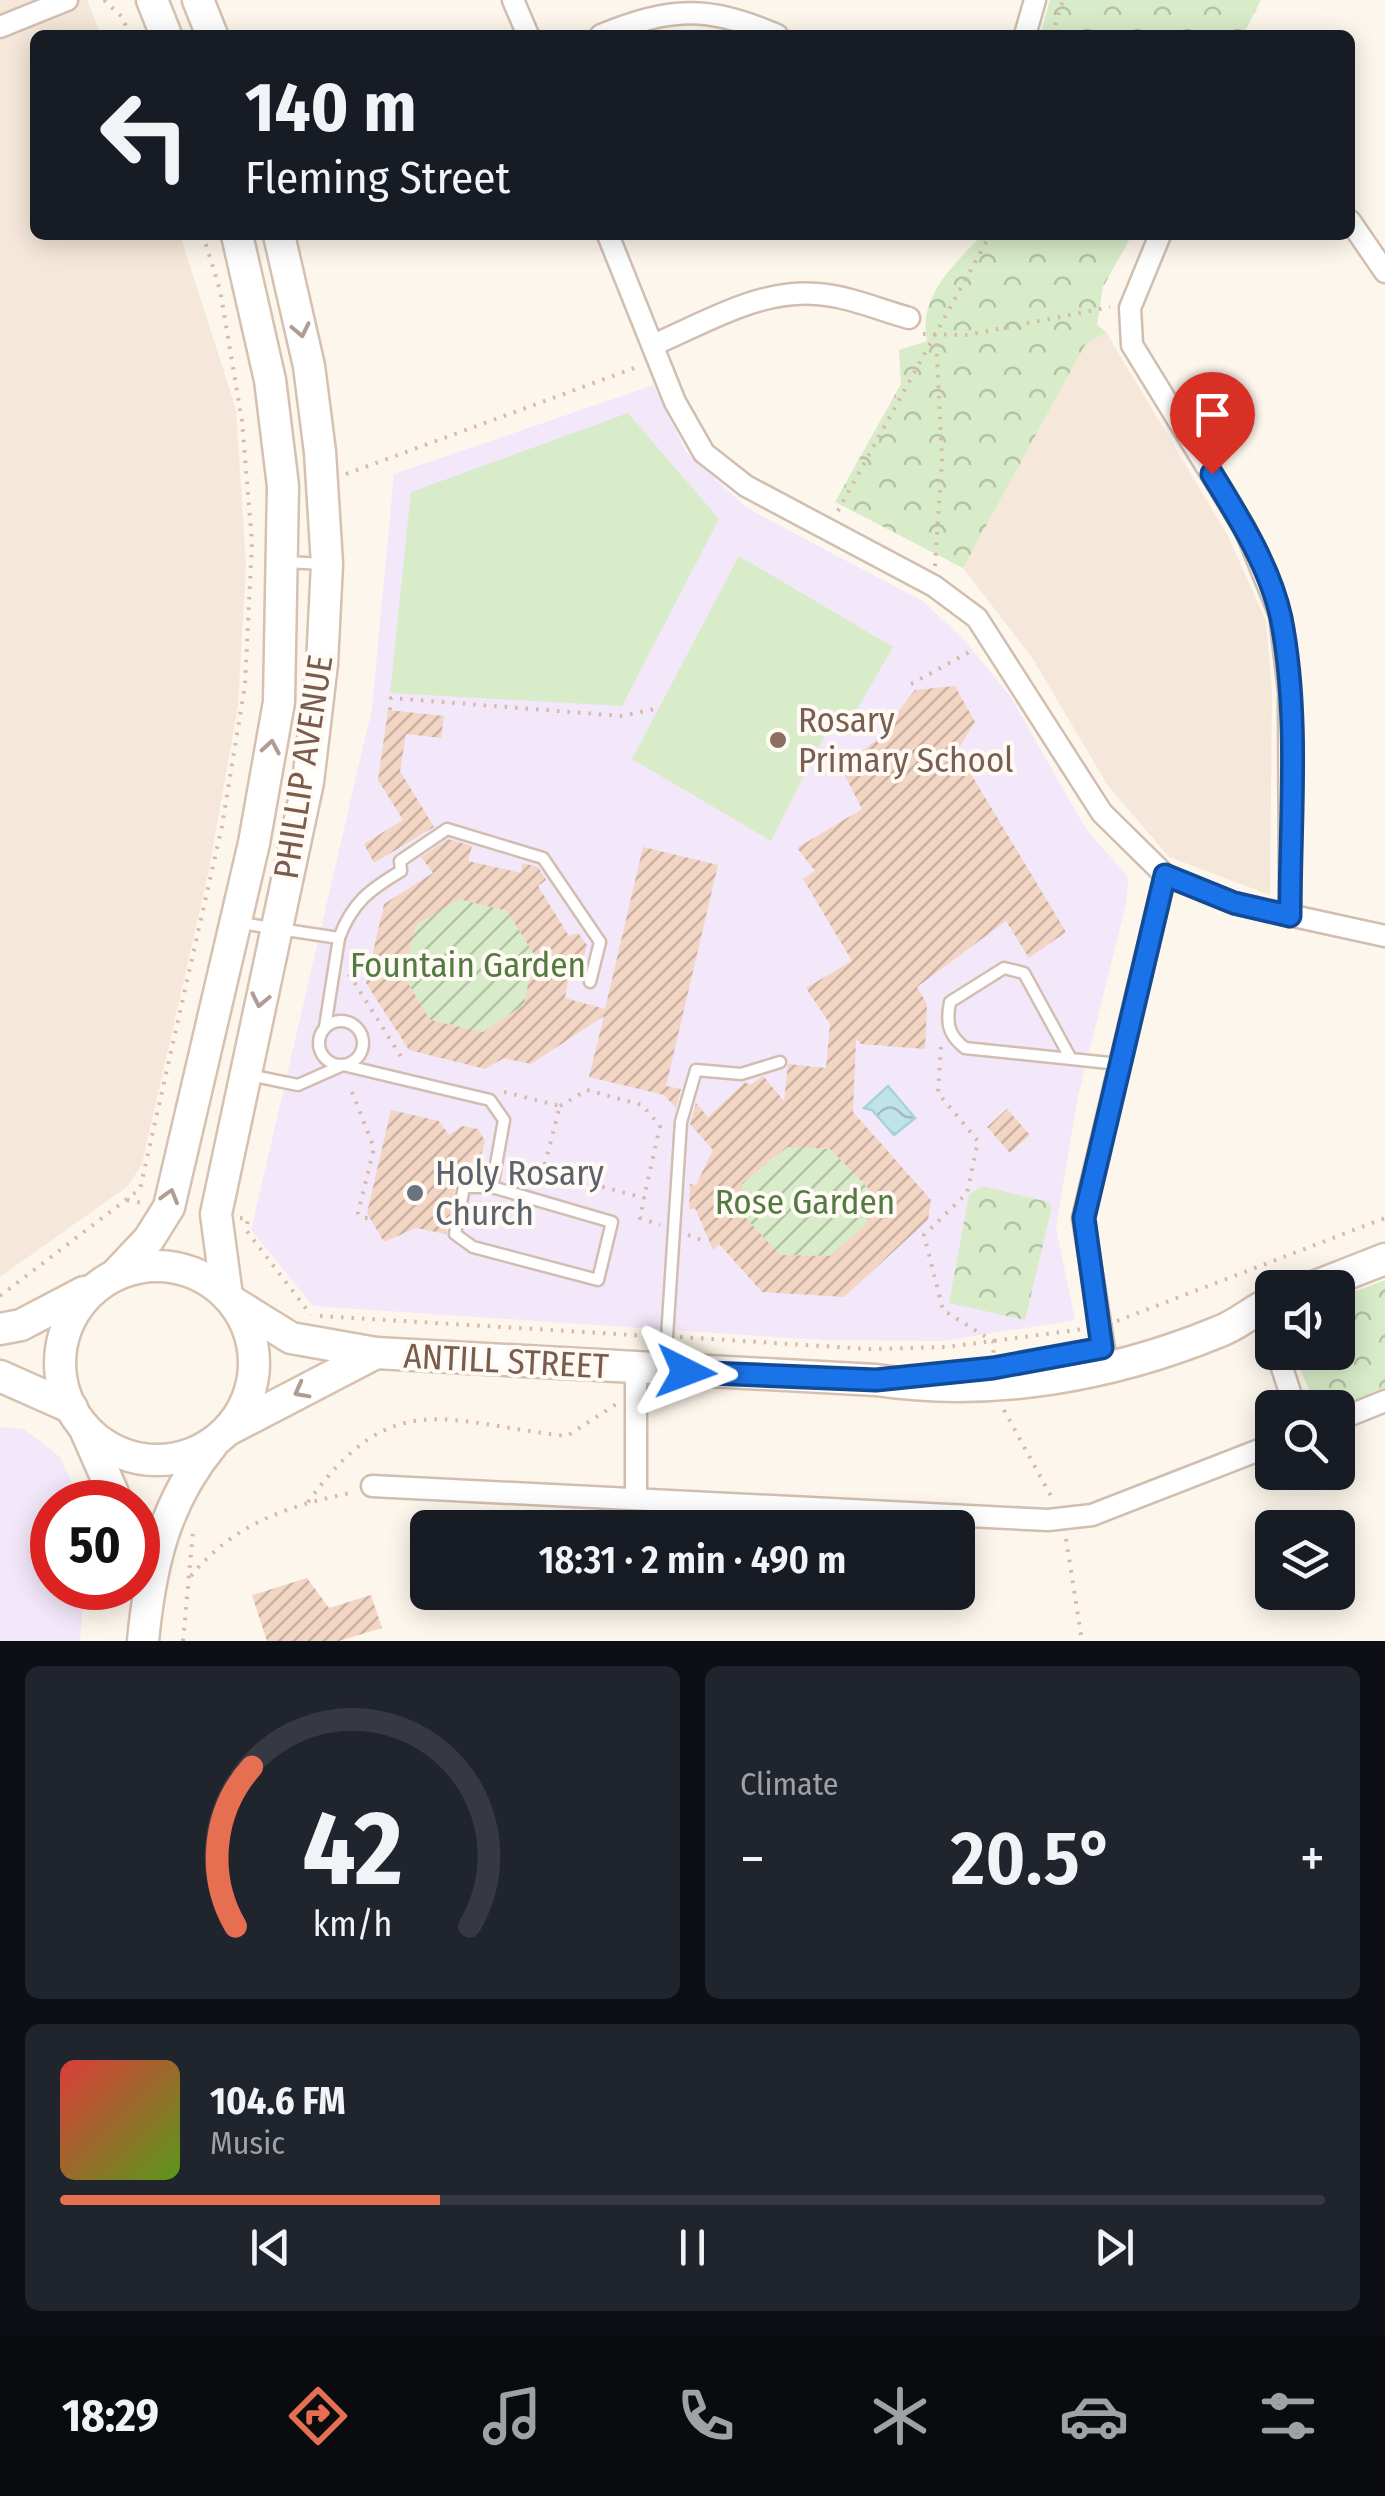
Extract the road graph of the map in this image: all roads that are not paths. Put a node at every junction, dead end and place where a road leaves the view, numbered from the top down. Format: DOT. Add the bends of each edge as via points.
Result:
graph roads {
  1 [pos="67,0"];
  2 [pos="152,0"];
  3 [pos="198,0"];
  4 [pos="514,0"];
  5 [pos="1036,0"];
  6 [pos="0,27"];
  7 [pos="164,30"];
  8 [pos="210,30"];
  9 [pos="526,30"];
  10 [pos="619,30"];
  11 [pos="765,30"];
  12 [pos="1026,30"];
  13 [pos="1355,228"];
  14 [pos="237,240"];
  15 [pos="280,240"];
  16 [pos="610,240"];
  17 [pos="1158,240"];
  18 [pos="1385,272"];
  19 [pos="909,318"];
  20 [pos="650,354"];
  21 [pos="285,562"];
  22 [pos="327,564"];
  23 [pos="1165,875"];
  24 [pos="1290,916"];
  25 [pos="234,922"];
  26 [pos="276,929"];
  27 [pos="1385,936"];
  28 [pos="339,938"];
  29 [pos="590,982"];
  30 [pos="326,1026"];
  31 [pos="1071,1059"];
  32 [pos="780,1062"];
  33 [pos="1119,1064"];
  34 [pos="343,1065"];
  35 [pos="244,1073"];
  36 [pos="492,1187"];
  37 [pos="1385,1259"];
  38 [pos="1355,1271"];
  39 [pos="110,1278"];
  40 [pos="230,1299"];
  41 [pos="1255,1311"];
  42 [pos="0,1329"];
  43 [pos="668,1337"];
  44 [pos="1103,1347"];
  45 [pos="376,1353"];
  46 [pos="636,1369"];
  47 [pos="0,1376"];
  48 [pos="876,1380"];
  49 [pos="1385,1401"];
  50 [pos="1355,1413"];
  51 [pos="78,1417"];
  52 [pos="222,1435"];
  53 [pos="1255,1452"];
  54 [pos="107,1480"];
  55 [pos="372,1486"];
  56 [pos="636,1499"];
  57 [pos="160,1530"];
  58 [pos="143,1610"];
  59 [pos="143,1641"];
  1 -- 6 [label="street"];
  2 -- 7 [label="main road"];
  3 -- 8 [label="main road"];
  4 -- 9 [label="street"];
  5 -- 12 [label="street"];
  10 -- 11 [label="street" via="691,10"];
  13 -- 18 [label="street"];
  14 -- 21 [label="main road, PHILLIP AVENUE" via="270,380"];
  15 -- 22 [label="main road, PHILLIP AVENUE, one-way" via="309,366"];
  16 -- 20 [label="street"];
  17 -- 24 [label="street" via="1130,308 1132,345 1245,530 1280,615 1289,692"];
  19 -- 20 [label="street" via="821,294 787,294 755,301"];
  20 -- 23 [label="street" via="704,453 746,486 960,602 992,636 1102,813"];
  21 -- 22 [label="lane"];
  25 -- 21 [label="main road, PHILLIP AVENUE, one-way" via="279,702"];
  22 -- 26 [label="main road, PHILLIP AVENUE" via="312,752"];
  23 -- 24 [label="street" via="1234,903"];
  23 -- 33 [label="street"];
  24 -- 27 [label="street"];
  25 -- 26 [label="lane"];
  39 -- 25 [label="main road, PHILLIP AVENUE, one-way" via="148,1240 168,1207"];
  26 -- 28 [label="lane"];
  26 -- 35 [label="main road, PHILLIP AVENUE, one-way"];
  28 -- 29 [label="lane" via="364,893 447,829 543,858 600,942"];
  28 -- 30 [label="lane"];
  30 -- 34 [label="lane" via="319,1039 322,1053"];
  30 -- 34 [label="lane" via="346,1021 361,1035 358,1056"];
  31 -- 31 [label="lane" via="965,1048 952,1038 950,1002 1004,968 1024,973"];
  31 -- 33 [label="lane"];
  32 -- 43 [label="lane" via="741,1074 696,1070 681,1122"];
  33 -- 44 [label="street" via="1084,1218"];
  34 -- 35 [label="lane" via="298,1085"];
  34 -- 36 [label="lane" via="490,1100 504,1120"];
  35 -- 40 [label="main road, PHILLIP AVENUE" via="216,1214"];
  36 -- 36 [label="lane" via="464,1187 455,1234 473,1247 598,1280 612,1222"];
  37 -- 38 [label="main road"];
  39 -- 40 [label="main road" via="169,1266 204,1278"];
  39 -- 42 [label="main road" via="52,1311"];
  39 -- 51 [label="main road" via="84,1299 64,1333 60,1373"];
  40 -- 45 [label="main road, ANTILL STREET" via="290,1338"];
  40 -- 52 [label="main road" via="248,1328 254,1357 249,1396"];
  41 -- 44 [label="main road, ANTILL STREET" via="1210,1336"];
  44 -- 48 [label="main road, ANTILL STREET" via="994,1354"];
  44 -- 48 [label="main road, ANTILL STREET" via="995,1386 930,1388"];
  45 -- 46 [label="main road, ANTILL STREET"];
  45 -- 52 [label="main road, ANTILL STREET, one-way"];
  46 -- 48 [label="main road, ANTILL STREET"];
  46 -- 56 [label="street, ANTILL STREET"];
  47 -- 51 [label="main road"];
  49 -- 50 [label="street"];
  51 -- 52 [label="main road" via="116,1450 156,1460 195,1452"];
  51 -- 54 [label="main road"];
  52 -- 57 [label="main road" via="178,1490"];
  53 -- 56 [label="street" via="1092,1515 1063,1518"];
  55 -- 56 [label="street"];
  58 -- 59 [label="main road"];
}
